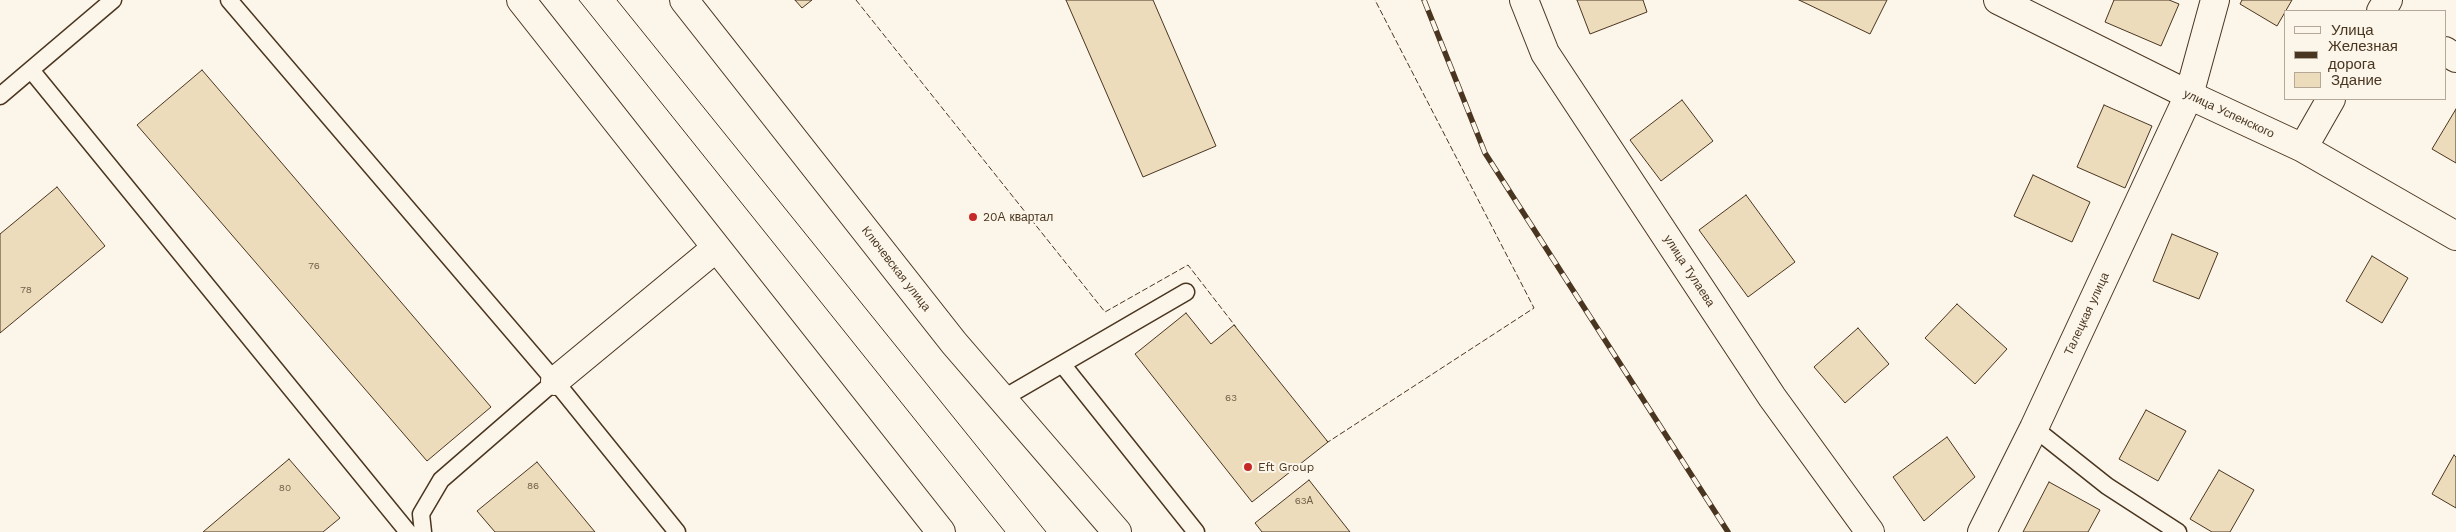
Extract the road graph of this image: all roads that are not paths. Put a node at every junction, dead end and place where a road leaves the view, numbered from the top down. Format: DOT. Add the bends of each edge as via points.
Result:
graph roads {
  1 [pos="113,0"];
  2 [pos="229,0"];
  3 [pos="521,0"];
  4 [pos="1524,0"];
  5 [pos="1998,0"];
  6 [pos="2215,0"];
  7 [pos="688,3"];
  8 [pos="31,70"];
  9 [pos="2188,95"];
  10 [pos="0,96"];
  11 [pos="2330,100"];
  12 [pos="2303,148"];
  13 [pos="2456,236"];
  14 [pos="716,248"];
  15 [pos="1186,292"];
  16 [pos="1062,364"];
  17 [pos="555,381"];
  18 [pos="1002,399"];
  19 [pos="2034,428"];
  20 [pos="408,532"];
  21 [pos="423,532"];
  22 [pos="677,532"];
  23 [pos="941,532"];
  24 [pos="1117,532"];
  25 [pos="1196,532"];
  26 [pos="1870,532"];
  27 [pos="1982,532"];
  28 [pos="2178,532"];
  1 -- 8 [label="lane"];
  2 -- 17 [label="lane"];
  3 -- 14 [label="street"];
  4 -- 26 [label="street, улица Тулаева" via="1545,53 1772,397"];
  5 -- 9 [label="street, улица Успенского"];
  6 -- 9 [label="street, Талецкая улица"];
  7 -- 18 [label="street, Ключевская улица" via="954,343"];
  8 -- 10 [label="lane"];
  8 -- 20 [label="lane"];
  9 -- 12 [label="street, улица Успенского"];
  9 -- 19 [label="street, Талецкая улица"];
  11 -- 12 [label="street"];
  12 -- 13 [label="street, улица Успенского"];
  14 -- 17 [label="street"];
  14 -- 23 [label="street"];
  15 -- 16 [label="lane"];
  16 -- 18 [label="lane"];
  16 -- 25 [label="lane"];
  17 -- 21 [label="lane" via="441,480 421,514"];
  17 -- 22 [label="lane"];
  18 -- 24 [label="street, Ключевская улица"];
  19 -- 27 [label="street, Талецкая улица"];
  19 -- 28 [label="lane" via="2107,486"];
}
